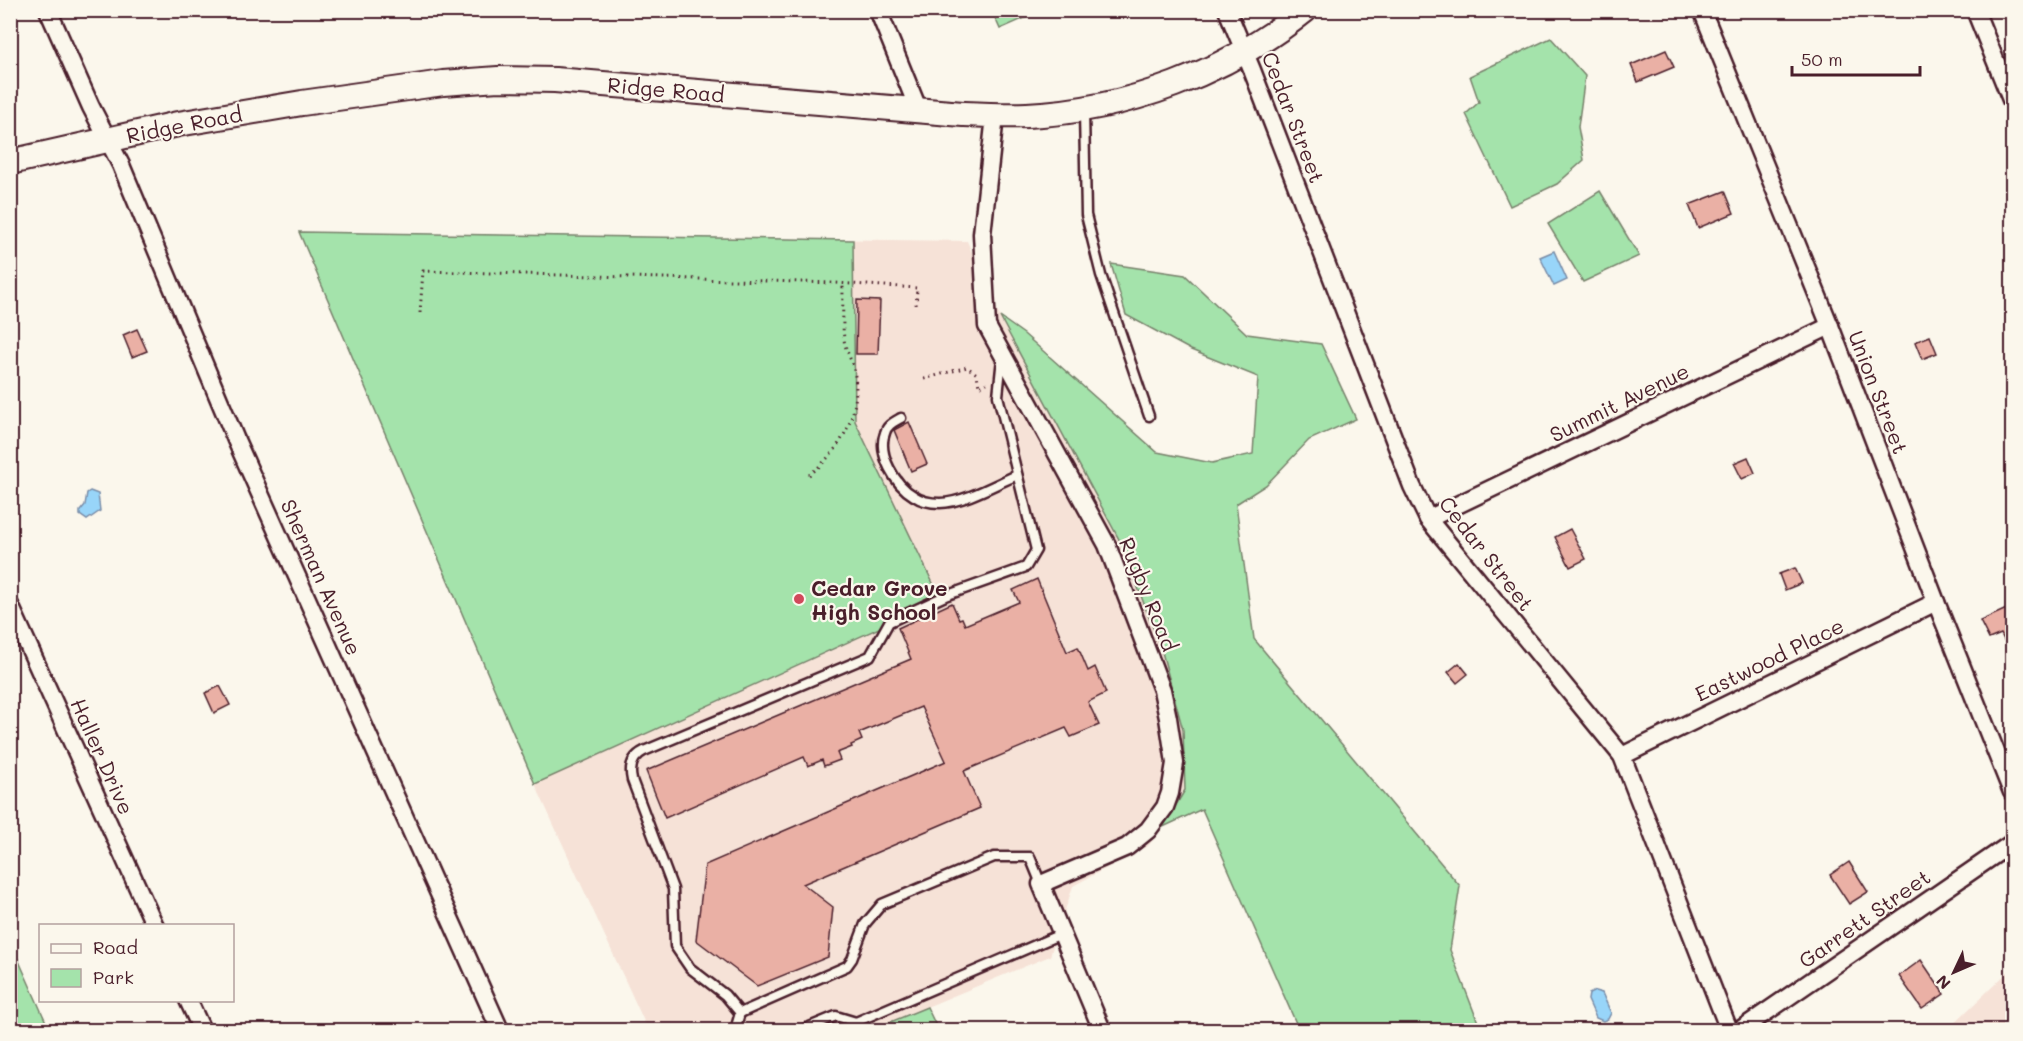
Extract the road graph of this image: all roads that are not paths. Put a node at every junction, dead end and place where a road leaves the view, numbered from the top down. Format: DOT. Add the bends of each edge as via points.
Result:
graph roads {
  1 [pos="48,10"];
  2 [pos="878,10"];
  3 [pos="1227,10"];
  4 [pos="1305,10"];
  5 [pos="1702,10"];
  6 [pos="1975,10"];
  7 [pos="1244,51"];
  8 [pos="2013,102"];
  9 [pos="1084,108"];
  10 [pos="919,111"];
  11 [pos="995,116"];
  12 [pos="108,139"];
  13 [pos="10,162"];
  14 [pos="1830,326"];
  15 [pos="1003,354"];
  16 [pos="1149,416"];
  17 [pos="901,418"];
  18 [pos="1017,475"];
  19 [pos="1428,519"];
  20 [pos="1936,602"];
  21 [pos="10,605"];
  22 [pos="1622,756"];
  23 [pos="2013,792"];
  24 [pos="2013,843"];
  25 [pos="1041,884"];
  26 [pos="154,924"];
  27 [pos="1061,934"];
  28 [pos="189,1002"];
  29 [pos="740,1013"];
  30 [pos="202,1030"];
  31 [pos="500,1030"];
  32 [pos="735,1030"];
  33 [pos="802,1030"];
  34 [pos="1102,1030"];
  35 [pos="1729,1030"];
  36 [pos="1740,1030"];
  1 -- 12 [label="street, Sherman Avenue"];
  2 -- 10 [label="street"];
  3 -- 7 [label="street, Cedar Street"];
  4 -- 7 [label="main road, Ridge Road"];
  5 -- 14 [label="street, Union Street"];
  6 -- 8 [label="street"];
  7 -- 9 [label="main road, Ridge Road" via="1167,87"];
  7 -- 19 [label="street, Cedar Street" via="1407,476"];
  9 -- 11 [label="main road, Ridge Road"];
  9 -- 16 [label="lane" via="1086,215 1101,275"];
  10 -- 11 [label="main road, Ridge Road"];
  10 -- 12 [label="main road, Ridge Road" via="555,80 498,79 443,83 240,112"];
  11 -- 15 [label="street, Rugby Road" via="982,234 987,326"];
  12 -- 13 [label="main road, Ridge Road"];
  12 -- 31 [label="street, Sherman Avenue" via="237,440"];
  14 -- 19 [label="street, Summit Avenue"];
  14 -- 20 [label="street, Union Street"];
  15 -- 18 [label="lane" via="998,396"];
  15 -- 25 [label="street, Rugby Road" via="1107,546 1162,690 1175,763 1164,807 1138,840"];
  17 -- 18 [label="lane" via="885,433 883,446 893,475 914,496 928,502 952,502"];
  18 -- 29 [label="lane" via="1036,550 1026,567 945,596 889,622 870,656 644,751 633,761 632,780 673,889 675,946 690,968 725,995"];
  19 -- 22 [label="street, Cedar Street"];
  20 -- 22 [label="street, Eastwood Place"];
  20 -- 23 [label="street, Union Street"];
  21 -- 26 [label="street, Haller Drive"];
  22 -- 35 [label="street, Cedar Street"];
  24 -- 36 [label="street, Garrett Street"];
  25 -- 27 [label="street"];
  25 -- 29 [label="lane" via="1030,858 994,857 882,904 865,924 847,966"];
  27 -- 33 [label="lane" via="856,1022 836,1016"];
  27 -- 34 [label="street"];
  28 -- 30 [label="street"];
  29 -- 32 [label="lane"];
}
